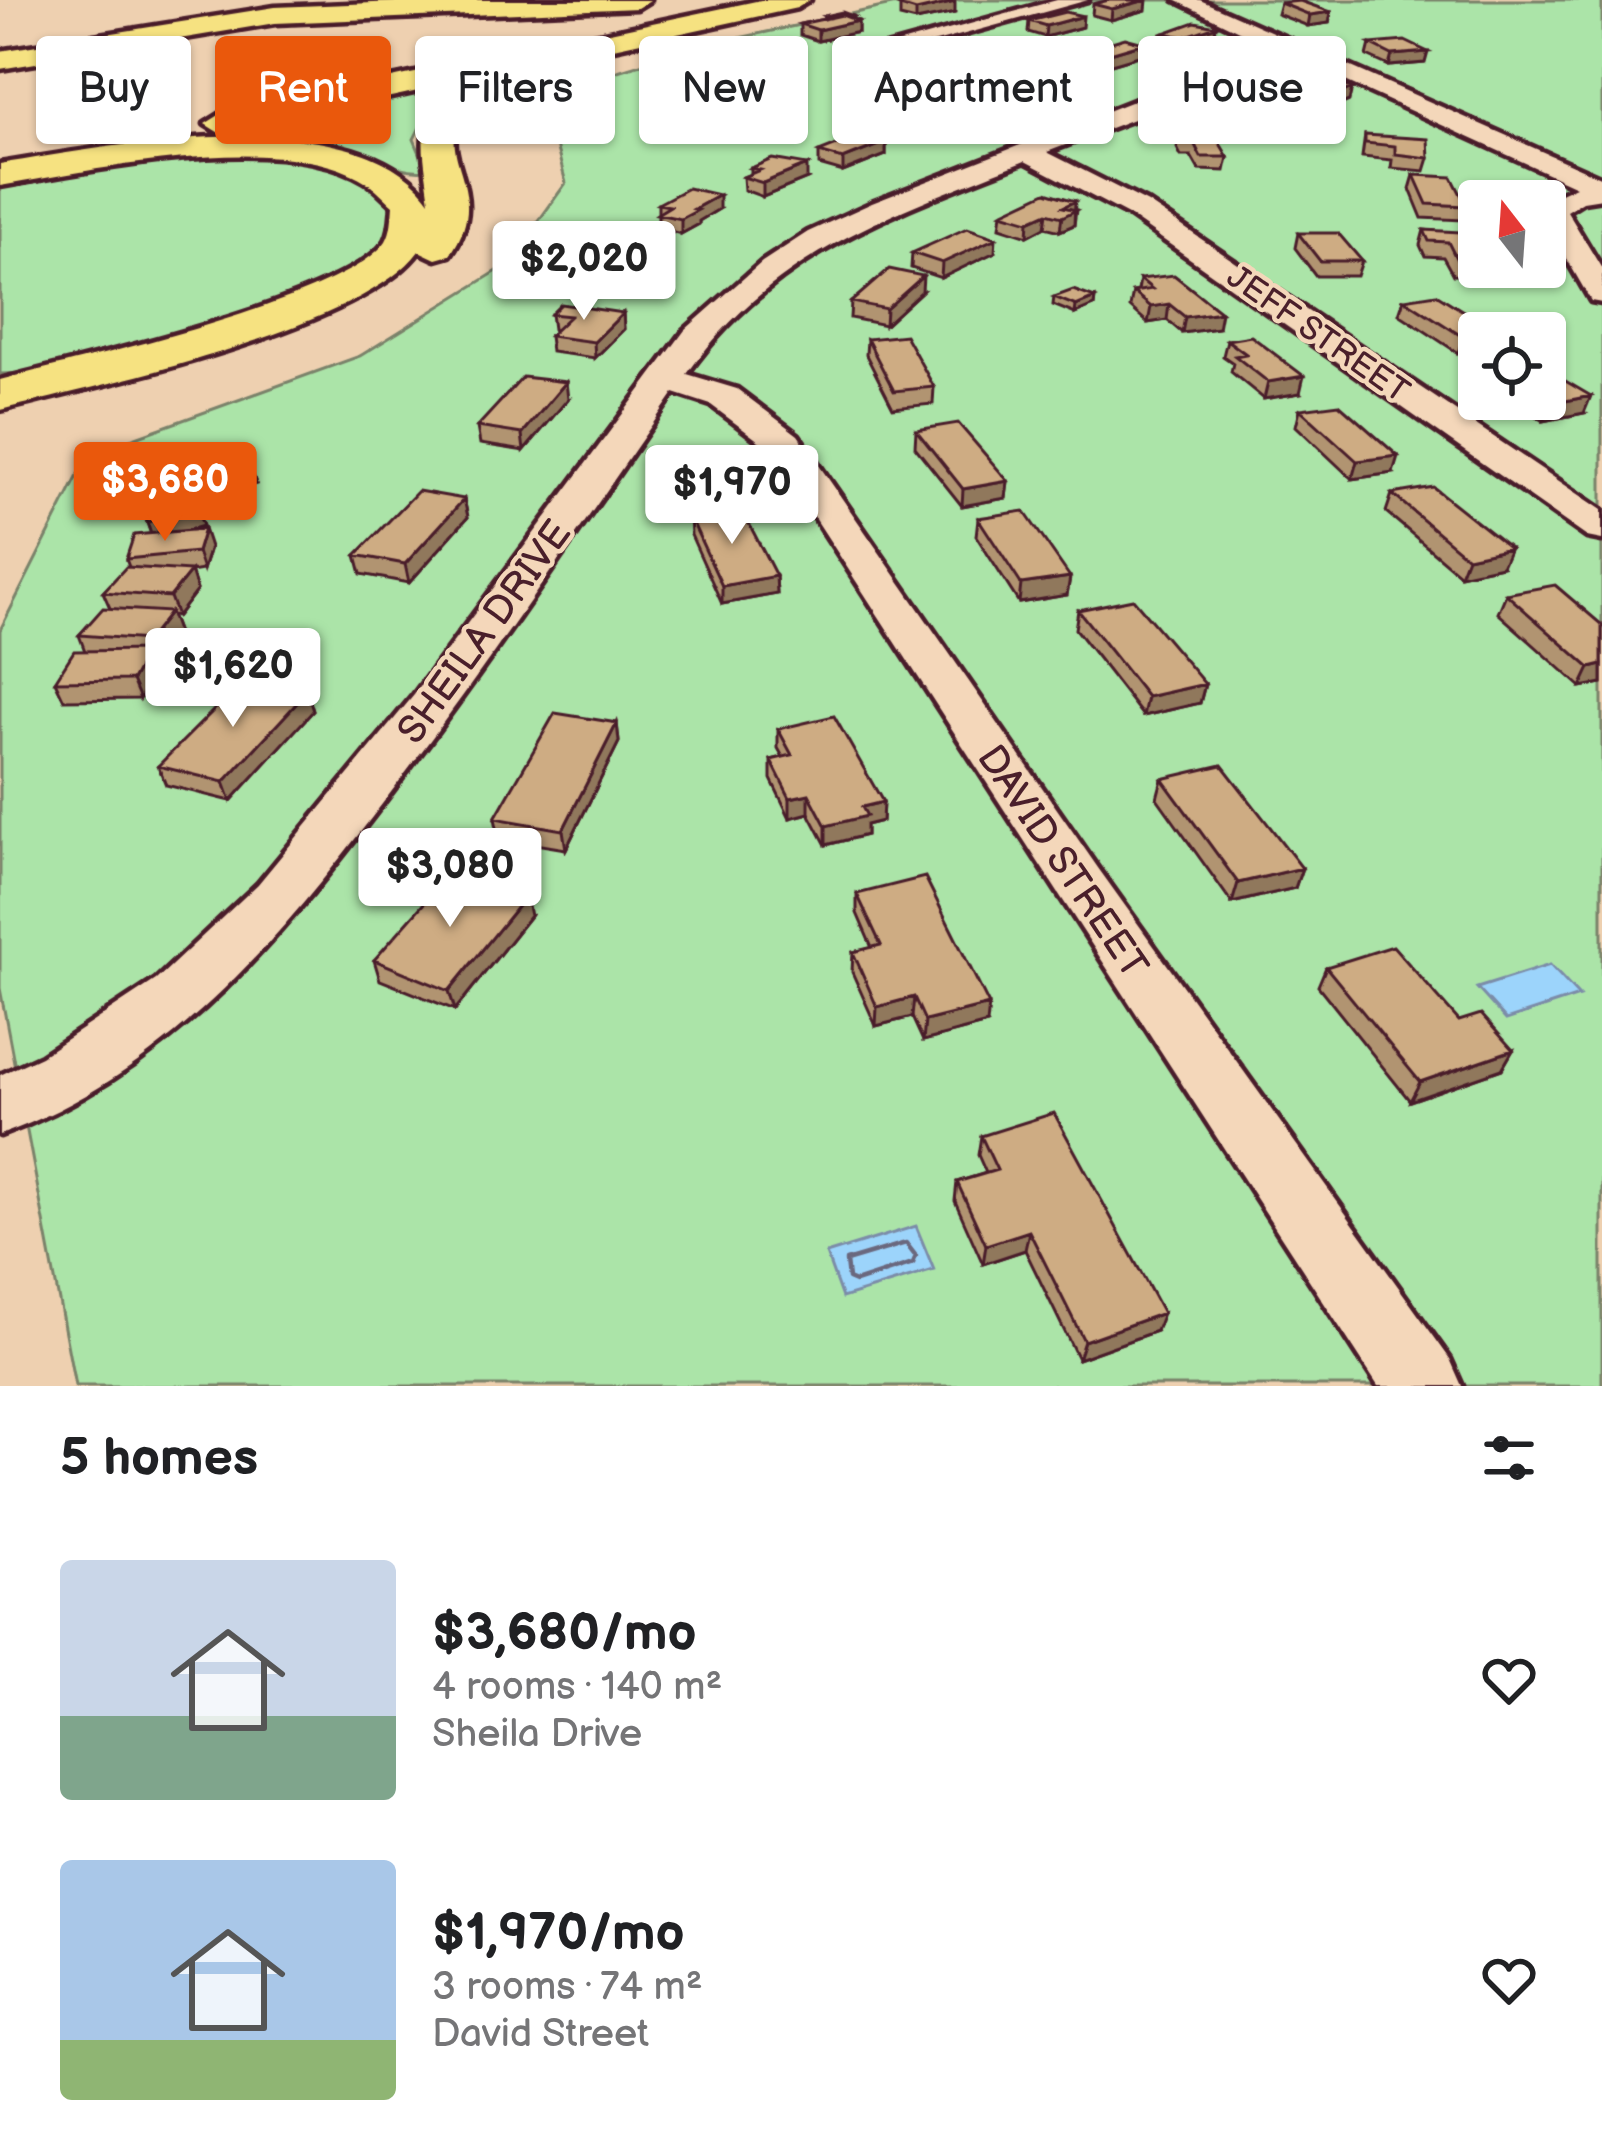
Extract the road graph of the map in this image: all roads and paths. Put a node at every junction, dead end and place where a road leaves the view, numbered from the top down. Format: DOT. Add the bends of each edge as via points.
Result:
graph roads {
  1 [pos="637,0"];
  2 [pos="730,0"];
  3 [pos="797,0"];
  4 [pos="1078,0"];
  5 [pos="1184,0"];
  6 [pos="937,36"];
  7 [pos="1264,36"];
  8 [pos="615,39"];
  9 [pos="215,43"];
  10 [pos="0,63"];
  11 [pos="391,70"];
  12 [pos="1346,73"];
  13 [pos="415,83"];
  14 [pos="215,103"];
  15 [pos="215,107"];
  16 [pos="1138,108"];
  17 [pos="38,144"];
  18 [pos="435,144"];
  19 [pos="0,152"];
  20 [pos="1027,153"];
  21 [pos="0,174"];
  22 [pos="1602,189"];
  23 [pos="1602,294"];
  24 [pos="86,379"];
  25 [pos="669,380"];
  26 [pos="0,383"];
  27 [pos="0,395"];
  28 [pos="0,415"];
  29 [pos="1602,528"];
  30 [pos="0,1106"];
  31 [pos="1423,1386"];
  1 -- 10 [label="highway" via="275,16"];
  2 -- 11 [label="highway"];
  3 -- 8 [label="highway"];
  4 -- 6 [label="street"];
  5 -- 7 [label="street"];
  9 -- 10 [label="highway" via="170,39"];
  12 -- 22 [label="street"];
  13 -- 21 [label="highway"];
  14 -- 15 [label="highway" via="190,112"];
  16 -- 20 [label="street, SHEILA DRIVE"];
  17 -- 19 [label="highway"];
  18 -- 24 [label="highway" via="450,213 442,241 416,269 306,323"];
  20 -- 25 [label="street, SHEILA DRIVE" via="818,238 697,338"];
  20 -- 29 [label="street, JEFF STREET" via="1138,209"];
  21 -- 24 [label="highway" via="180,150 296,151 378,170 412,202 412,228 396,254 321,299"];
  22 -- 23 [label="street" via="1558,202 1553,211"];
  24 -- 26 [label="highway"];
  24 -- 27 [label="highway"];
  24 -- 28 [label="highway"];
  25 -- 30 [label="street, SHEILA DRIVE" via="278,899 178,998 64,1075"];
  25 -- 31 [label="street, DAVID STREET" via="724,397 785,443"];
}
